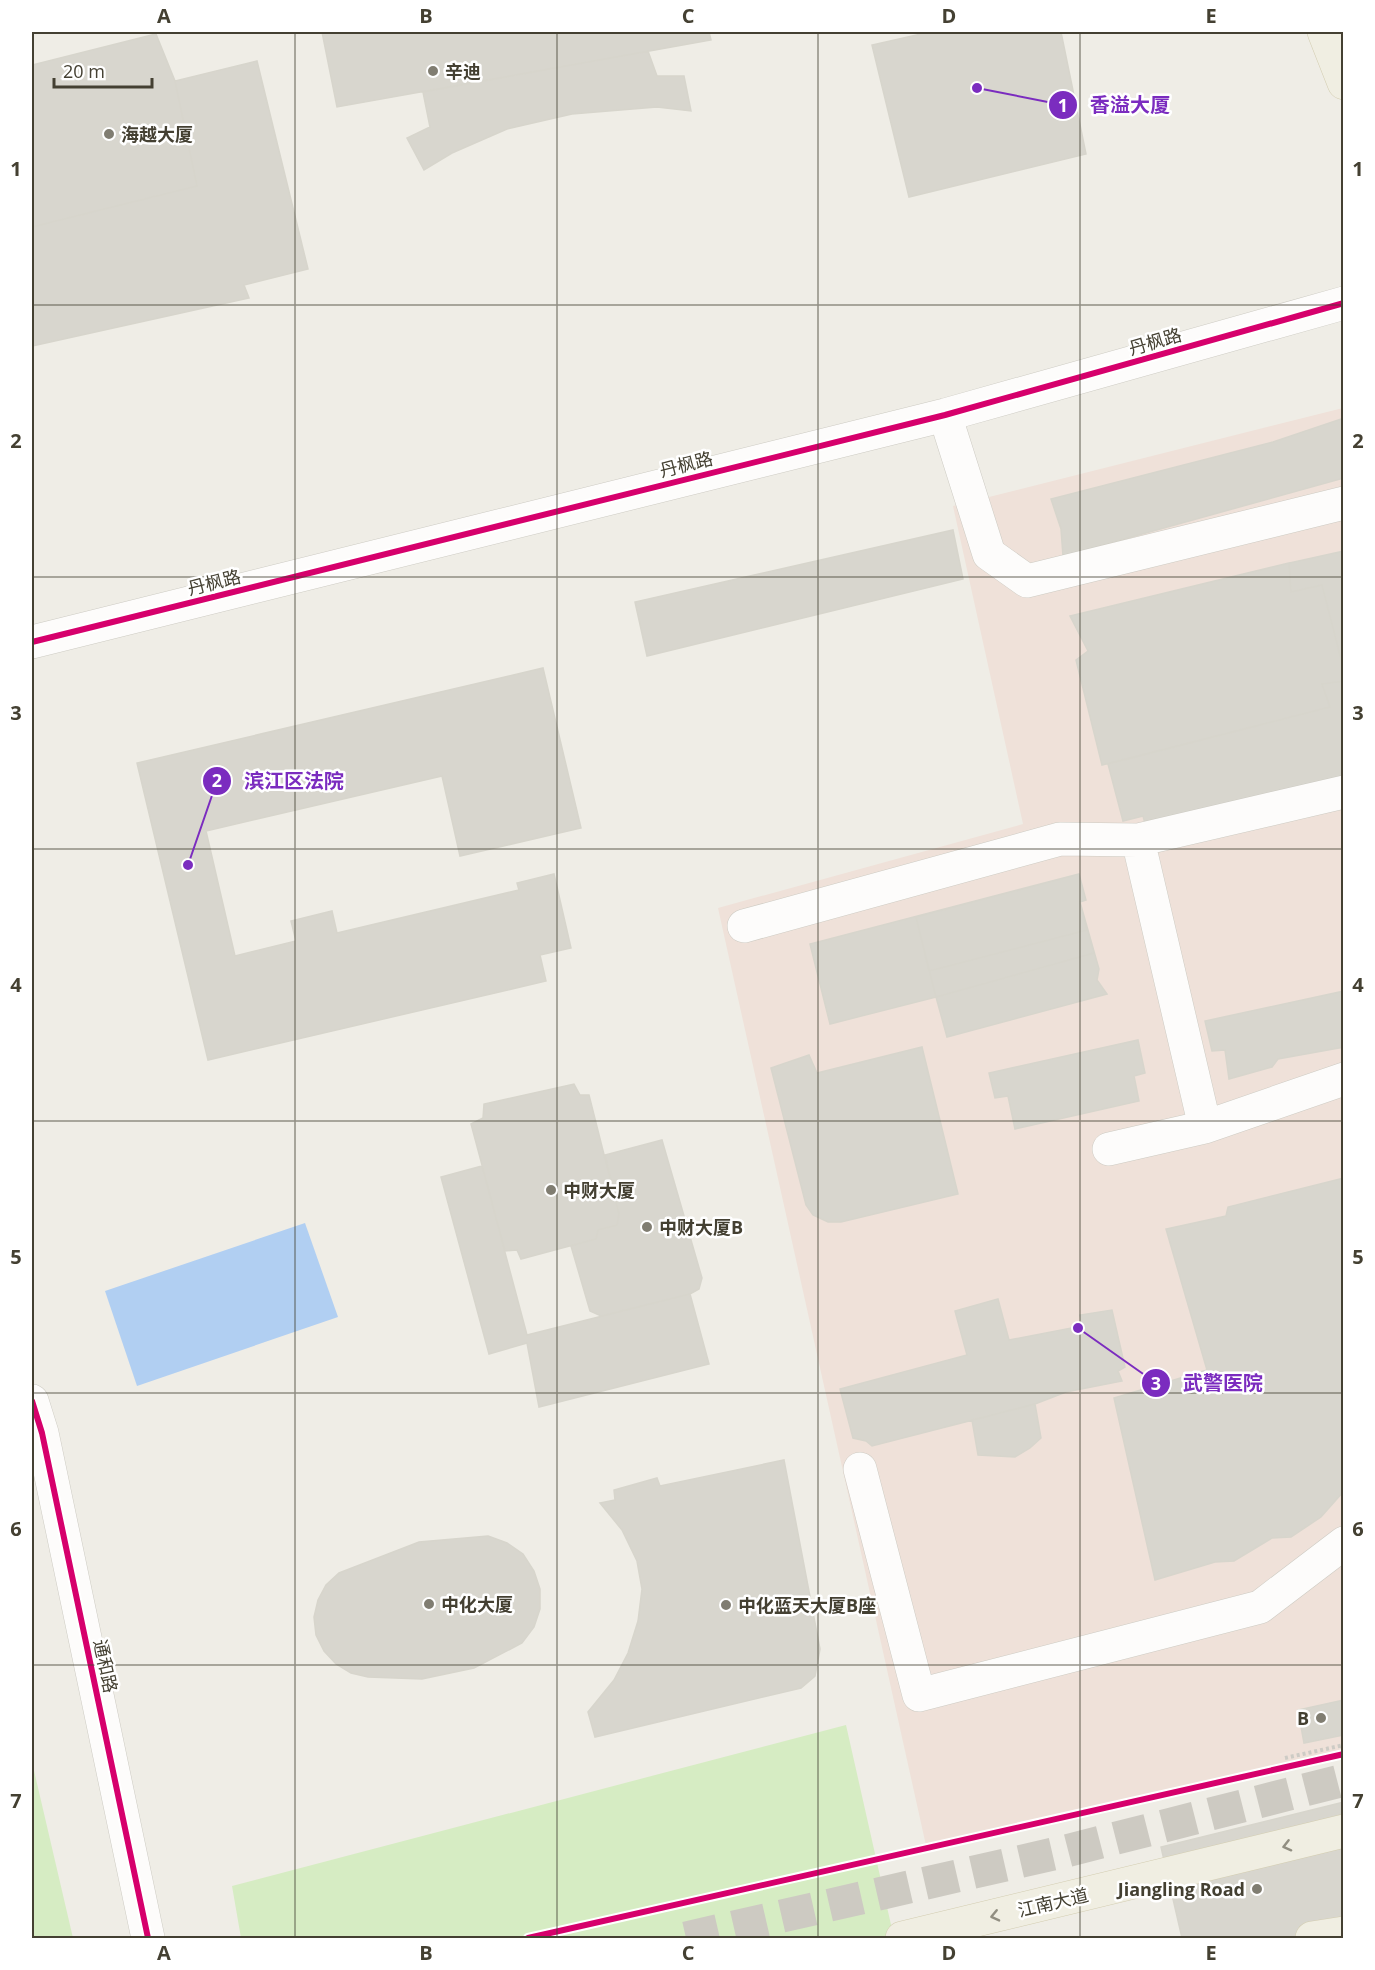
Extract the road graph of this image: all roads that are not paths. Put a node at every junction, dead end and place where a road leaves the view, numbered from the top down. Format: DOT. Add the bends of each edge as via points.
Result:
graph roads {
  1 [pos="1324,32"];
  2 [pos="1344,83"];
  3 [pos="1344,303"];
  4 [pos="945,415"];
  5 [pos="1344,503"];
  6 [pos="32,642"];
  7 [pos="1344,792"];
  8 [pos="1138,840"];
  9 [pos="744,926"];
  10 [pos="1344,1079"];
  11 [pos="1205,1127"];
  12 [pos="1109,1149"];
  13 [pos="32,1401"];
  14 [pos="37,1434"];
  15 [pos="860,1469"];
  16 [pos="1344,1543"];
  17 [pos="1344,1831"];
  18 [pos="1344,1933"];
  19 [pos="148,1938"];
  20 [pos="902,1938"];
  21 [pos="1312,1938"];
  1 -- 2 [label="main road"];
  3 -- 4 [label="street, 丹枫路"];
  4 -- 5 [label="street" via="989,554 1027,581"];
  4 -- 6 [label="street, 丹枫路"];
  7 -- 8 [label="street"];
  8 -- 9 [label="street" via="1060,839"];
  8 -- 11 [label="street"];
  10 -- 11 [label="street"];
  11 -- 12 [label="street"];
  13 -- 14 [label="street, 通和路"];
  14 -- 19 [label="street, 通和路"];
  15 -- 16 [label="street" via="918,1695 1260,1607"];
  17 -- 20 [label="main road, 江南大道, one-way"];
  18 -- 21 [label="main road"];
}
